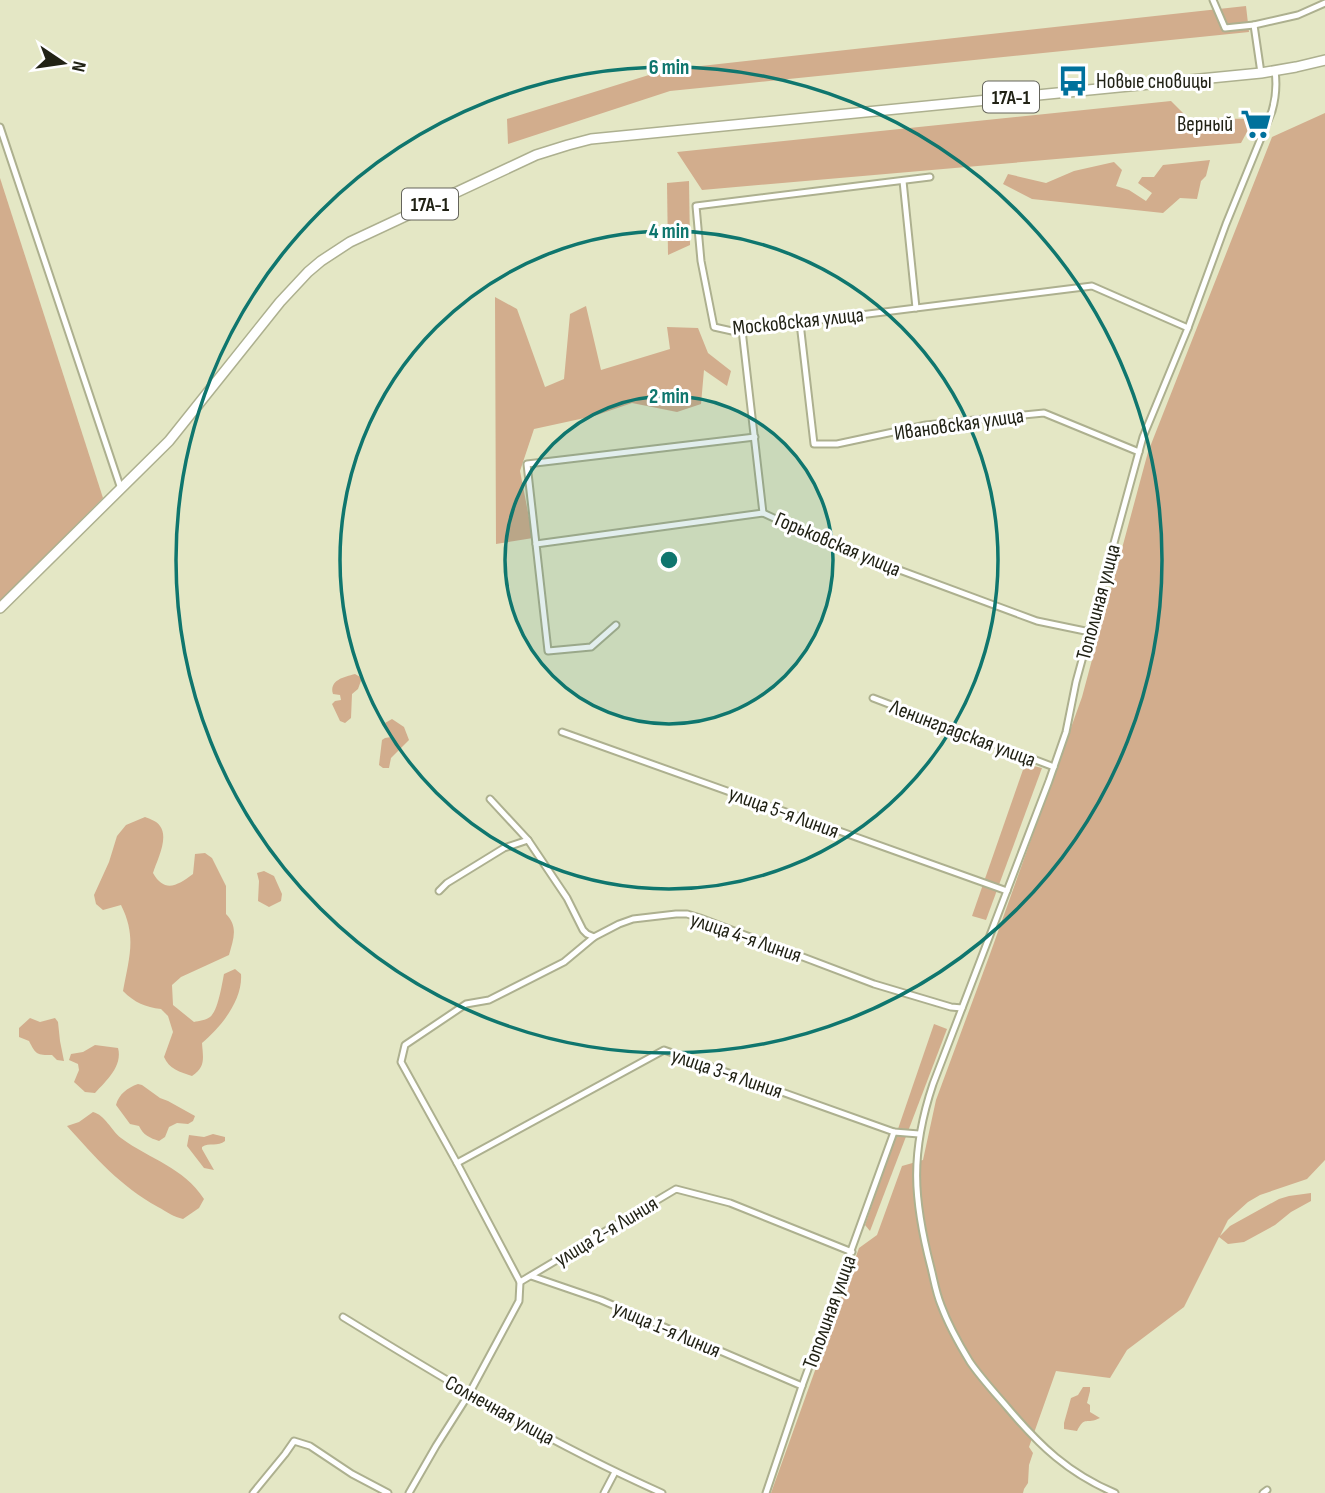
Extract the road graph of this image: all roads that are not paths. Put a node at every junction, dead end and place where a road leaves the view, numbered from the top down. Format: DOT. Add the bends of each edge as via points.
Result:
graph roads {
  1 [pos="1213,0"];
  2 [pos="1313,0"];
  3 [pos="1325,4"];
  4 [pos="1315,8"];
  5 [pos="1254,25"];
  6 [pos="1325,60"];
  7 [pos="1275,71"];
  8 [pos="1261,73"];
  9 [pos="0,127"];
  10 [pos="930,177"];
  11 [pos="903,180"];
  12 [pos="916,308"];
  13 [pos="800,323"];
  14 [pos="1188,328"];
  15 [pos="742,330"];
  16 [pos="755,437"];
  17 [pos="1139,452"];
  18 [pos="121,489"];
  19 [pos="763,513"];
  20 [pos="536,544"];
  21 [pos="0,608"];
  22 [pos="616,625"];
  23 [pos="1090,632"];
  24 [pos="873,698"];
  25 [pos="562,732"];
  26 [pos="1054,767"];
  27 [pos="490,799"];
  28 [pos="528,840"];
  29 [pos="439,891"];
  30 [pos="1007,891"];
  31 [pos="594,937"];
  32 [pos="962,1008"];
  33 [pos="894,1132"];
  34 [pos="919,1135"];
  35 [pos="457,1163"];
  36 [pos="852,1252"];
  37 [pos="531,1276"];
  38 [pos="520,1282"];
  39 [pos="344,1318"];
  40 [pos="802,1386"];
  41 [pos="468,1394"];
  42 [pos="615,1472"];
  43 [pos="253,1493"];
  44 [pos="388,1493"];
  45 [pos="410,1493"];
  46 [pos="604,1493"];
  47 [pos="662,1493"];
  48 [pos="766,1493"];
  49 [pos="1115,1493"];
  1 -- 5 [label="street" via="1225,28"];
  2 -- 4 [label="street"];
  3 -- 4 [label="street"];
  4 -- 5 [label="street"];
  5 -- 8 [label="street"];
  6 -- 7 [label="main road, 17А-1"];
  7 -- 8 [label="main road, 17А-1"];
  7 -- 14 [label="street, Тополиная улица" via="1272,111"];
  8 -- 18 [label="main road, 17А-1" via="591,139 536,155 351,242 321,261 280,302 169,441"];
  9 -- 18 [label="street"];
  10 -- 11 [label="street, Московская улица"];
  11 -- 12 [label="street"];
  11 -- 15 [label="street, Московская улица" via="696,206 714,327"];
  12 -- 13 [label="street, Московская улица"];
  12 -- 14 [label="street, Московская улица" via="1092,286"];
  13 -- 15 [label="street, Московская улица"];
  13 -- 17 [label="street, Ивановская улица" via="814,444 926,425 1044,413"];
  14 -- 17 [label="street, Тополиная улица"];
  15 -- 16 [label="street"];
  16 -- 19 [label="street"];
  16 -- 20 [label="street" via="527,464"];
  17 -- 23 [label="street, Тополиная улица"];
  18 -- 21 [label="main road, 17А-1"];
  19 -- 20 [label="street, Горьковская улица"];
  19 -- 23 [label="street, Горьковская улица" via="832,545 1024,617"];
  20 -- 22 [label="street" via="548,652 591,647"];
  23 -- 26 [label="street, Тополиная улица"];
  24 -- 26 [label="street, Ленинградская улица"];
  25 -- 30 [label="street, улица 5-я Линия"];
  26 -- 30 [label="street, Тополиная улица"];
  27 -- 28 [label="street"];
  28 -- 29 [label="street" via="504,848"];
  28 -- 31 [label="street" via="583,930"];
  30 -- 32 [label="street, Тополиная улица"];
  31 -- 32 [label="street, улица 4-я Линия" via="633,919 687,914 874,984"];
  31 -- 35 [label="street, улица 4-я Линия" via="565,962 489,1000 466,1004 405,1045 401,1062"];
  32 -- 34 [label="street, Тополиная улица"];
  33 -- 34 [label="street, улица 3-я Линия"];
  33 -- 35 [label="street, улица 3-я Линия" via="664,1049"];
  33 -- 36 [label="street, Тополиная улица"];
  34 -- 49 [label="street, Тополиная улица" via="916,1170 921,1230 940,1303 958,1341 985,1381 1046,1450"];
  35 -- 38 [label="street"];
  36 -- 37 [label="street, улица 2-я Линия" via="730,1203 676,1189"];
  36 -- 40 [label="street, Тополиная улица"];
  37 -- 38 [label="street, улица 2-я Линия"];
  37 -- 40 [label="street, улица 1-я Линия" via="601,1300"];
  38 -- 41 [label="street" via="519,1301"];
  39 -- 41 [label="street, Солнечная улица"];
  40 -- 48 [label="street, Тополиная улица"];
  41 -- 42 [label="street, Солнечная улица"];
  41 -- 45 [label="street"];
  42 -- 46 [label="street"];
  42 -- 47 [label="street, Солнечная улица"];
  43 -- 44 [label="street" via="294,1441"];
}
